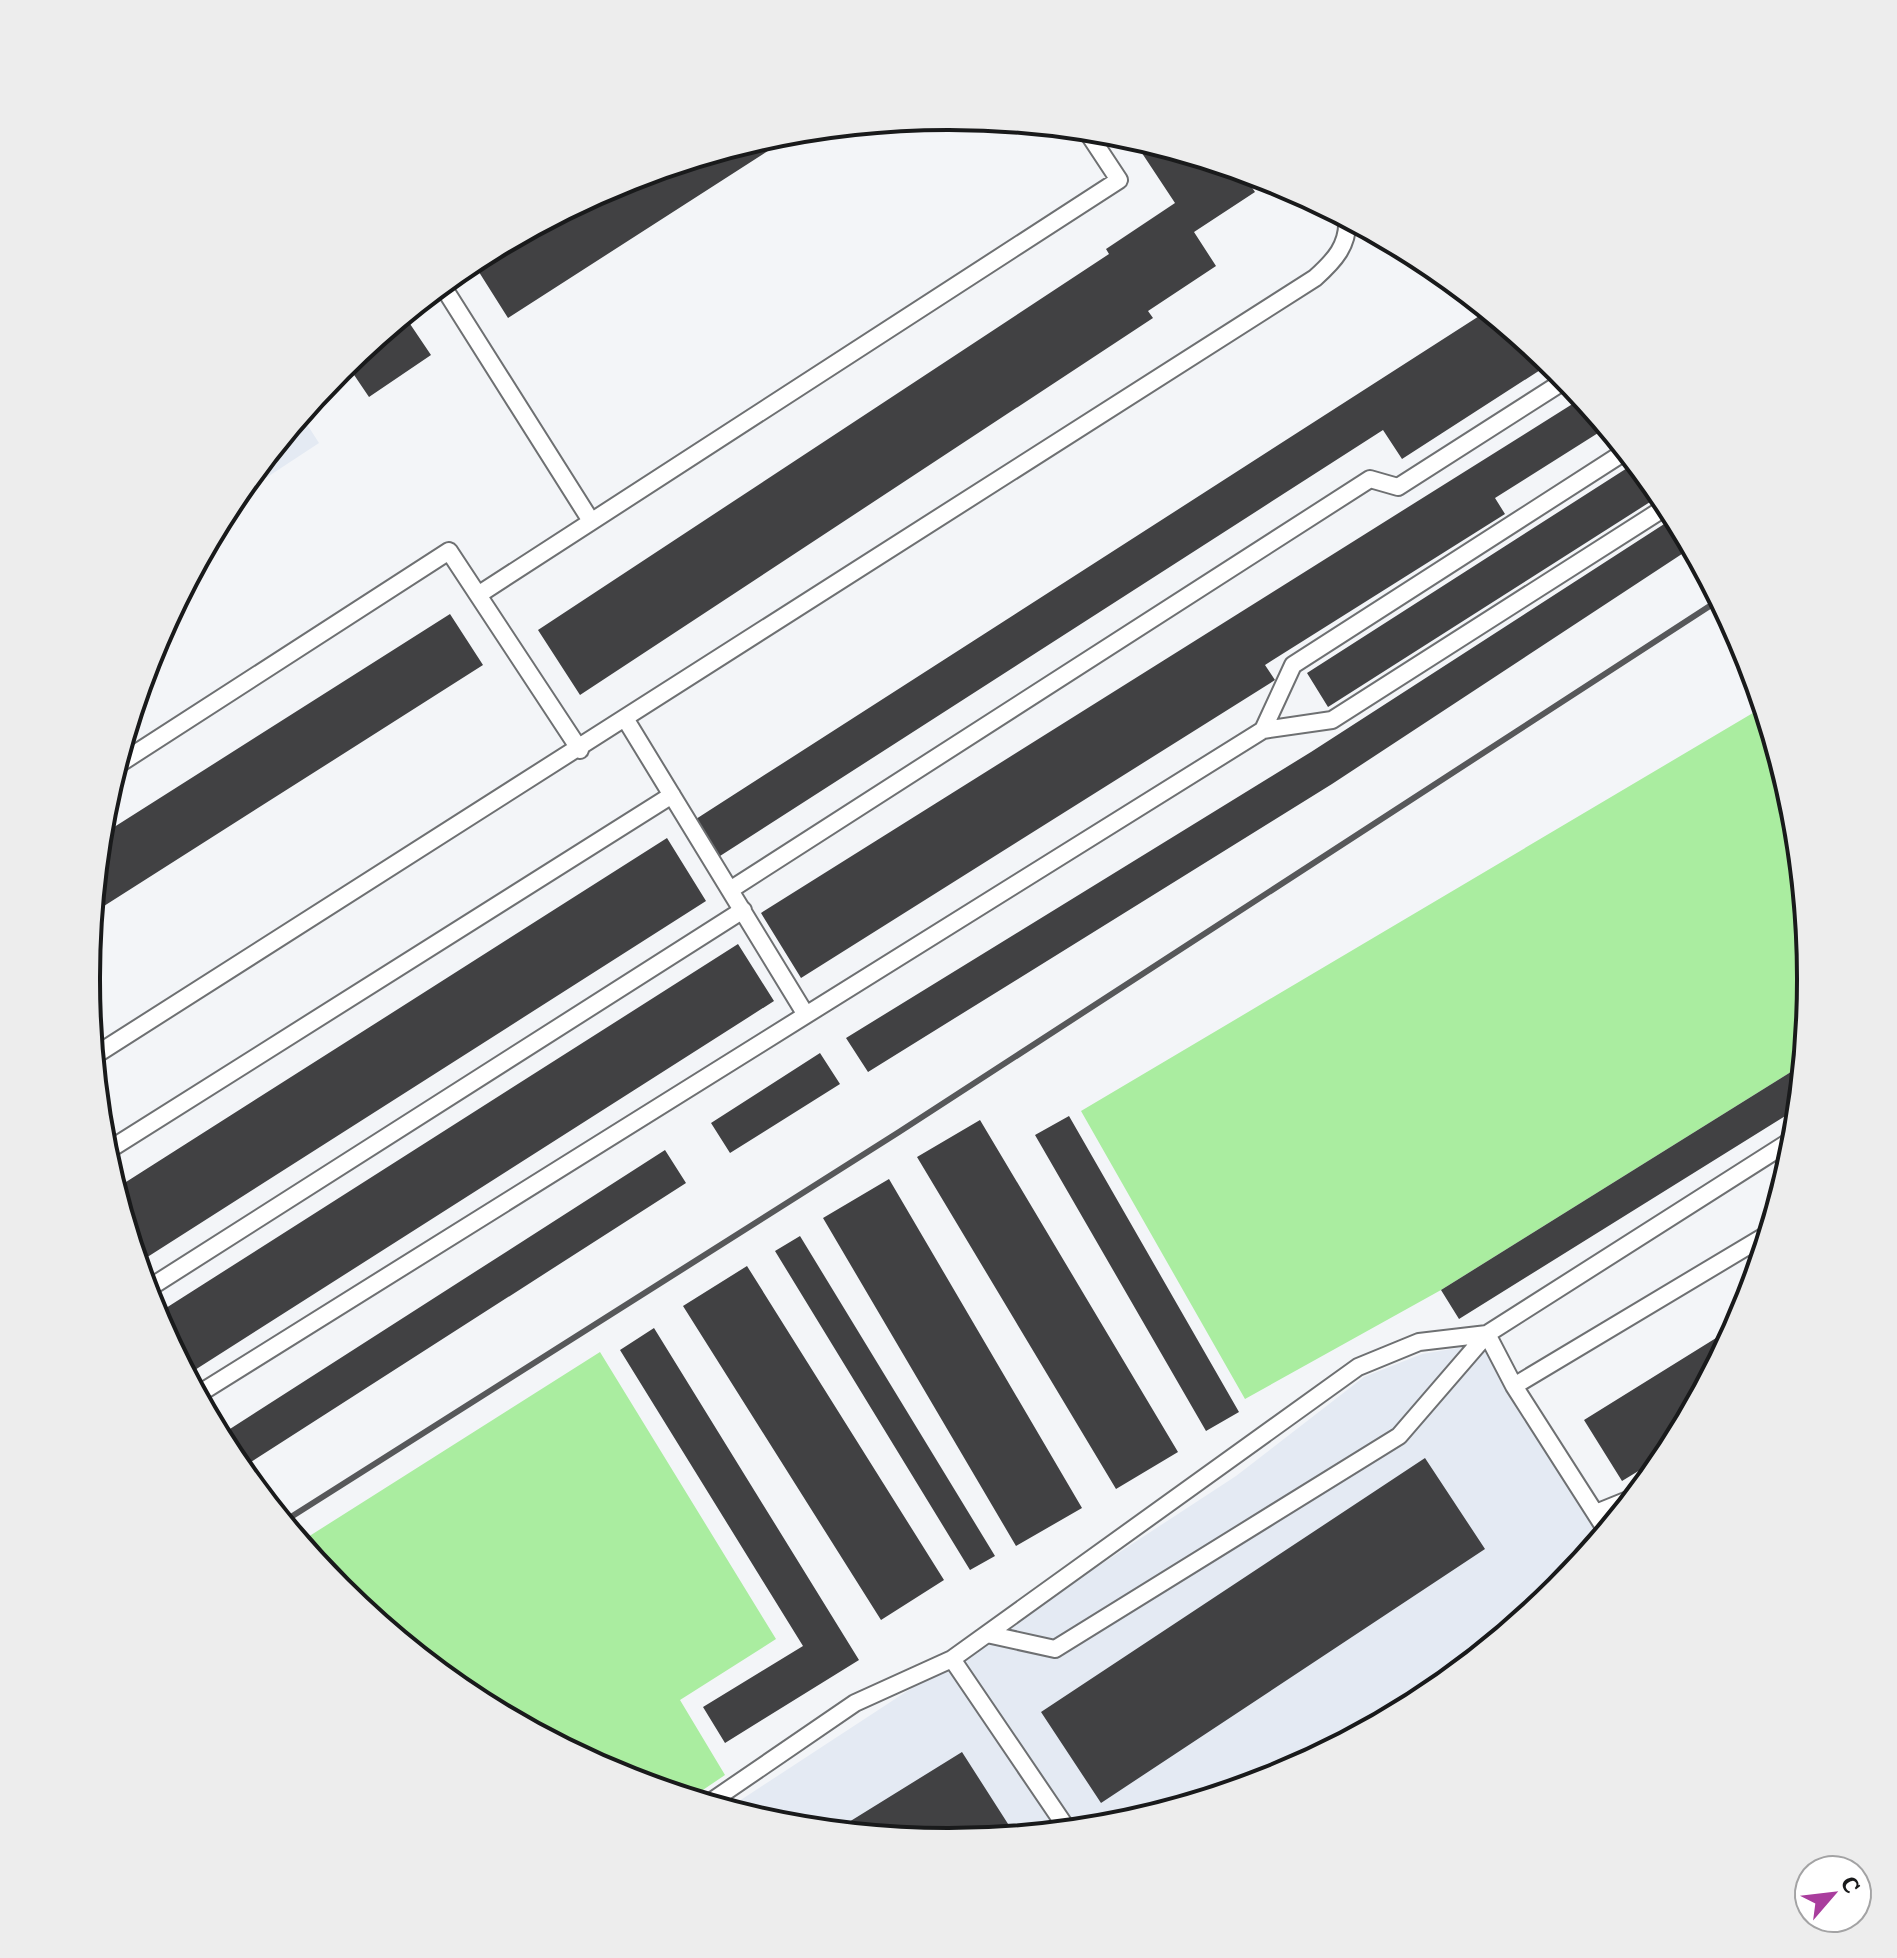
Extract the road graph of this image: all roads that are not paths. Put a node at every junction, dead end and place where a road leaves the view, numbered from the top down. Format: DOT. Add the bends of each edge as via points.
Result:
graph roads {
  1 [pos="1095,144"];
  2 [pos="1348,231"];
  3 [pos="448,294"];
  4 [pos="1555,387"];
  5 [pos="1617,457"];
  6 [pos="1657,513"];
  7 [pos="591,521"];
  8 [pos="478,595"];
  9 [pos="626,720"];
  10 [pos="1263,730"];
  11 [pos="580,750"];
  12 [pos="130,757"];
  13 [pos="672,795"];
  14 [pos="730,890"];
  15 [pos="743,910"];
  16 [pos="806,1015"];
  17 [pos="103,1050"];
  18 [pos="116,1145"];
  19 [pos="1780,1147"];
  20 [pos="1755,1242"];
  21 [pos="157,1283"];
  22 [pos="1487,1334"];
  23 [pos="1514,1386"];
  24 [pos="207,1389"];
  25 [pos="1614,1506"];
  26 [pos="1596,1513"];
  27 [pos="1601,1521"];
  28 [pos="987,1634"];
  29 [pos="952,1659"];
  30 [pos="719,1796"];
  31 [pos="1061,1820"];
  1 -- 7 [label="lane" via="1119,180"];
  2 -- 9 [label="lane" via="1338,257 1315,278"];
  3 -- 7 [label="lane"];
  4 -- 14 [label="lane" via="1398,487 1370,479"];
  5 -- 10 [label="lane" via="1293,665"];
  6 -- 10 [label="lane" via="1332,720"];
  7 -- 8 [label="lane"];
  8 -- 11 [label="lane"];
  8 -- 12 [label="lane" via="449,551"];
  9 -- 11 [label="lane"];
  9 -- 13 [label="lane"];
  10 -- 16 [label="lane"];
  11 -- 17 [label="lane"];
  13 -- 14 [label="lane"];
  13 -- 18 [label="lane"];
  14 -- 15 [label="lane"];
  15 -- 16 [label="lane"];
  15 -- 21 [label="lane"];
  16 -- 24 [label="lane"];
  19 -- 22 [label="lane"];
  20 -- 23 [label="lane"];
  22 -- 23 [label="lane"];
  22 -- 28 [label="lane" via="1419,1342 1358,1367"];
  22 -- 28 [label="lane" via="1399,1436 1055,1649"];
  23 -- 26 [label="lane"];
  25 -- 26 [label="lane"];
  26 -- 27 [label="lane"];
  28 -- 29 [label="lane"];
  29 -- 30 [label="lane" via="855,1703"];
  29 -- 31 [label="lane"];
}
